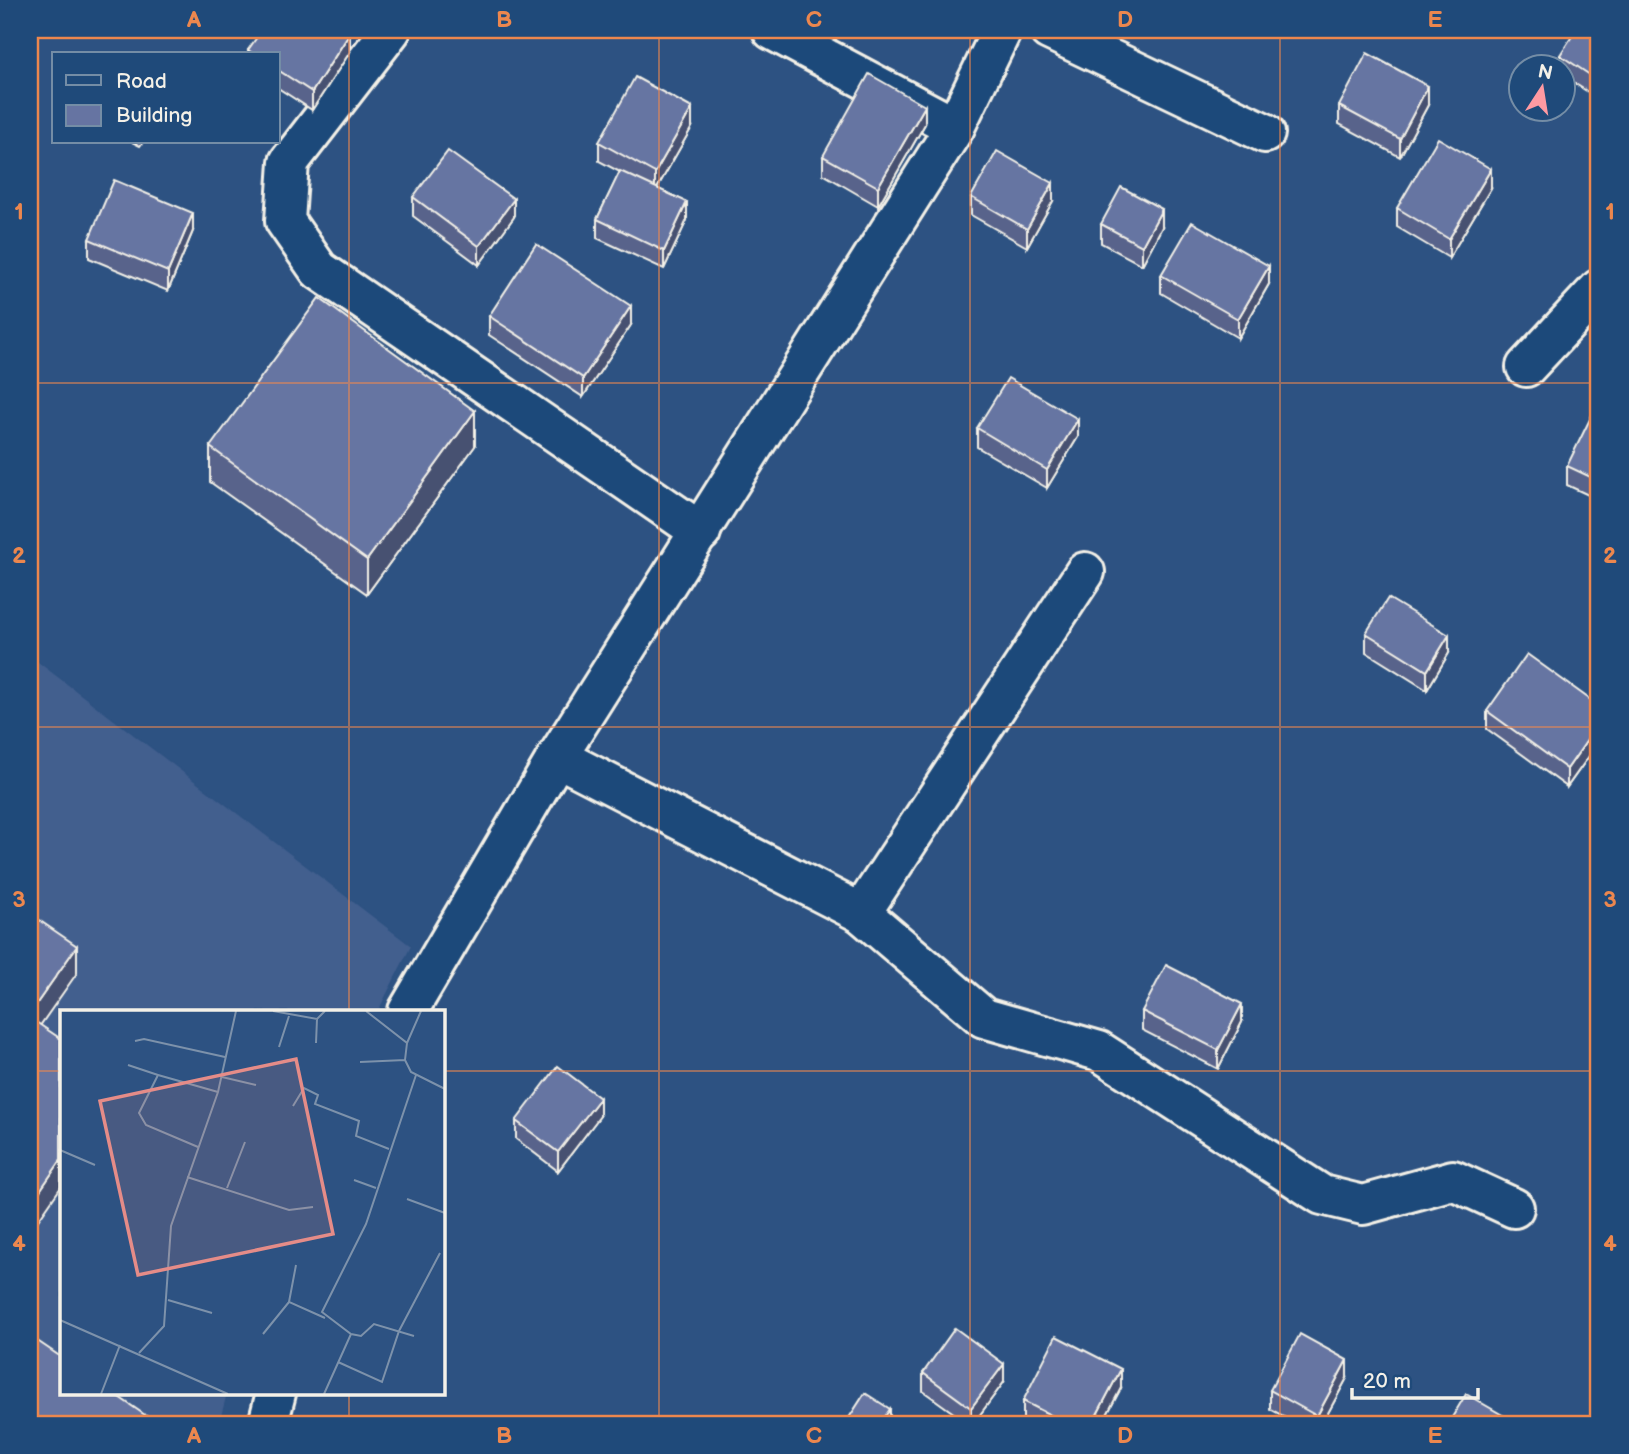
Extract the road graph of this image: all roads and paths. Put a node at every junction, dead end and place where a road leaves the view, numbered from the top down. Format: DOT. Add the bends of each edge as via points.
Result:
graph roads {
  1 [pos="391,30"];
  2 [pos="772,30"];
  3 [pos="1002,30"];
  4 [pos="1049,30"];
  5 [pos="955,127"];
  6 [pos="1265,133"];
  7 [pos="1599,289"];
  8 [pos="1526,367"];
  9 [pos="701,532"];
  10 [pos="1085,572"];
  11 [pos="558,757"];
  12 [pos="861,913"];
  13 [pos="409,1010"];
  14 [pos="1514,1209"];
  15 [pos="276,1394"];
  16 [pos="268,1424"];
  1 -- 9 [label="street" via="289,162 285,221 319,270"];
  2 -- 5 [label="street"];
  3 -- 5 [label="street"];
  4 -- 6 [label="street"];
  5 -- 9 [label="street"];
  7 -- 8 [label="street"];
  9 -- 11 [label="street"];
  10 -- 12 [label="street"];
  11 -- 12 [label="street"];
  11 -- 13 [label="street"];
  12 -- 14 [label="street" via="984,1018 1099,1051 1322,1195 1363,1205 1453,1180"];
  15 -- 16 [label="street"];
}
